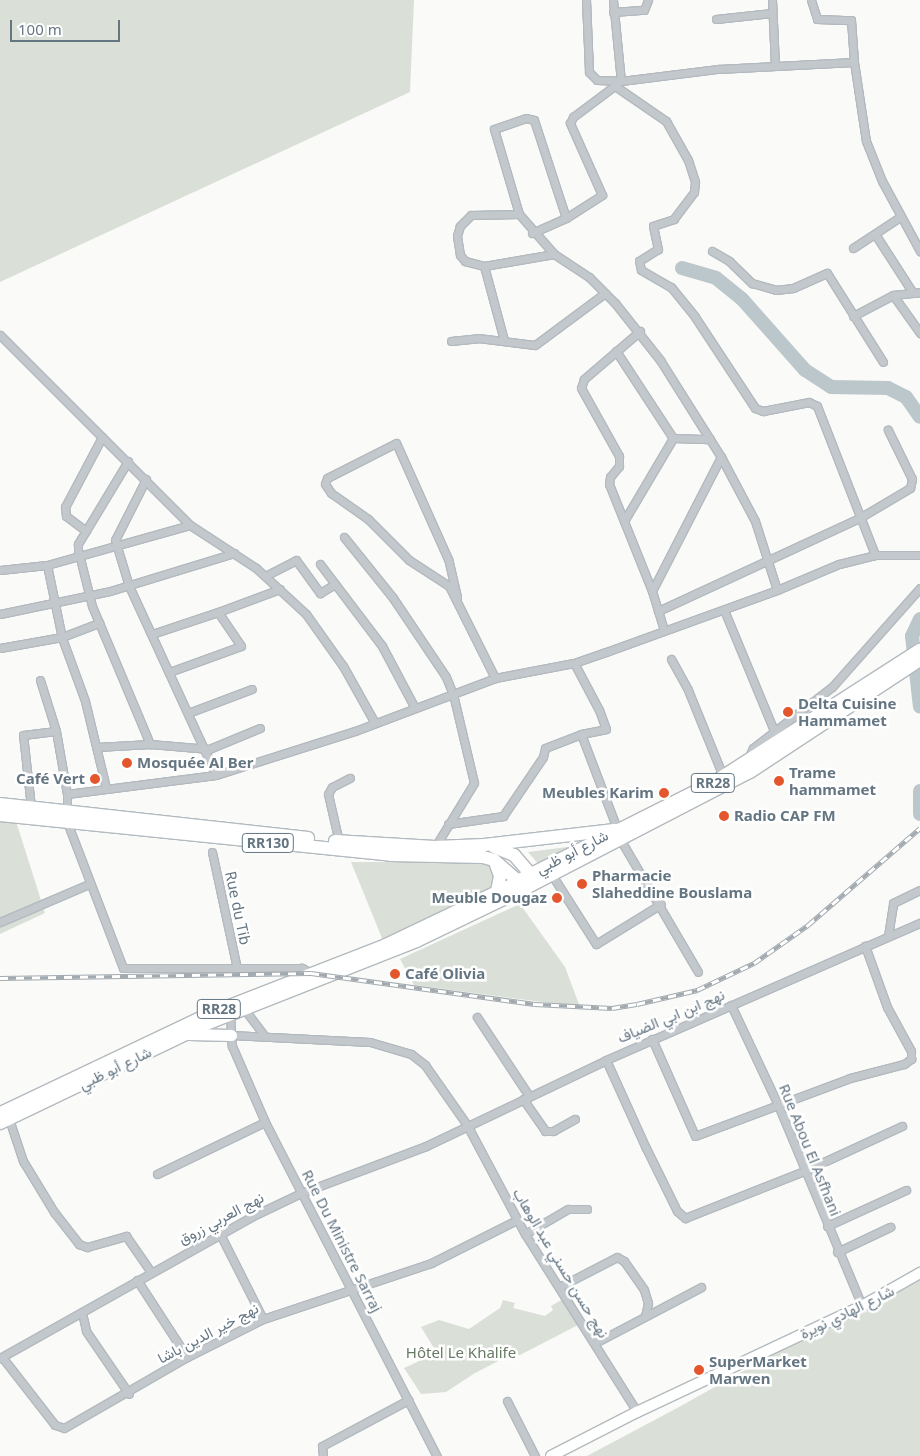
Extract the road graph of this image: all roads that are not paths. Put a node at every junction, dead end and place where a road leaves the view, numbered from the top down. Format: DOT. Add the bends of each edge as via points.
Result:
graph roads {
  1 [pos="586,0"];
  2 [pos="613,0"];
  3 [pos="648,0"];
  4 [pos="772,0"];
  5 [pos="811,0"];
  6 [pos="613,12"];
  7 [pos="772,13"];
  8 [pos="716,19"];
  9 [pos="854,62"];
  10 [pos="775,66"];
  11 [pos="621,81"];
  12 [pos="615,86"];
  13 [pos="519,214"];
  14 [pos="900,217"];
  15 [pos="566,218"];
  16 [pos="920,232"];
  17 [pos="532,233"];
  18 [pos="874,234"];
  19 [pos="912,237"];
  20 [pos="853,248"];
  21 [pos="920,250"];
  22 [pos="712,252"];
  23 [pos="554,254"];
  24 [pos="484,266"];
  25 [pos="916,292"];
  26 [pos="605,293"];
  27 [pos="893,295"];
  28 [pos="854,316"];
  29 [pos="640,331"];
  30 [pos="920,333"];
  31 [pos="0,335"];
  32 [pos="504,340"];
  33 [pos="451,341"];
  34 [pos="616,351"];
  35 [pos="883,362"];
  36 [pos="888,430"];
  37 [pos="102,437"];
  38 [pos="673,438"];
  39 [pos="710,439"];
  40 [pos="721,457"];
  41 [pos="128,461"];
  42 [pos="146,479"];
  43 [pos="861,517"];
  44 [pos="624,522"];
  45 [pos="190,525"];
  46 [pos="86,531"];
  47 [pos="344,537"];
  48 [pos="116,547"];
  49 [pos="234,553"];
  50 [pos="875,555"];
  51 [pos="920,556"];
  52 [pos="80,557"];
  53 [pos="768,562"];
  54 [pos="320,564"];
  55 [pos="47,565"];
  56 [pos="0,570"];
  57 [pos="266,576"];
  58 [pos="335,584"];
  59 [pos="129,586"];
  60 [pos="920,588"];
  61 [pos="280,589"];
  62 [pos="777,590"];
  63 [pos="652,591"];
  64 [pos="89,596"];
  65 [pos="457,597"];
  66 [pos="55,604"];
  67 [pos="724,610"];
  68 [pos="658,611"];
  69 [pos="218,612"];
  70 [pos="0,614"];
  71 [pos="99,624"];
  72 [pos="664,630"];
  73 [pos="152,634"];
  74 [pos="62,637"];
  75 [pos="0,648"];
  76 [pos="919,657"];
  77 [pos="671,659"];
  78 [pos="574,663"];
  79 [pos="169,672"];
  80 [pos="495,678"];
  81 [pos="40,680"];
  82 [pos="252,689"];
  83 [pos="453,694"];
  84 [pos="415,708"];
  85 [pos="188,713"];
  86 [pos="375,723"];
  87 [pos="260,728"];
  88 [pos="56,731"];
  89 [pos="774,731"];
  90 [pos="581,734"];
  91 [pos="150,744"];
  92 [pos="97,747"];
  93 [pos="204,748"];
  94 [pos="748,762"];
  95 [pos="216,775"];
  96 [pos="722,776"];
  97 [pos="350,778"];
  98 [pos="106,788"];
  99 [pos="68,794"];
  100 [pos="0,804"];
  101 [pos="31,807"];
  102 [pos="0,815"];
  103 [pos="67,816"];
  104 [pos="448,824"];
  105 [pos="617,833"];
  106 [pos="339,842"];
  107 [pos="484,845"];
  108 [pos="435,846"];
  109 [pos="212,852"];
  110 [pos="494,860"];
  111 [pos="552,875"];
  112 [pos="528,881"];
  113 [pos="89,884"];
  114 [pos="920,890"];
  115 [pos="497,891"];
  116 [pos="661,904"];
  117 [pos="0,922"];
  118 [pos="920,922"];
  119 [pos="888,936"];
  120 [pos="865,946"];
  121 [pos="237,969"];
  122 [pos="698,972"];
  123 [pos="316,975"];
  124 [pos="731,1005"];
  125 [pos="236,1007"];
  126 [pos="477,1017"];
  127 [pos="185,1034"];
  128 [pos="231,1035"];
  129 [pos="264,1036"];
  130 [pos="652,1039"];
  131 [pos="606,1060"];
  132 [pos="526,1098"];
  133 [pos="39,1099"];
  134 [pos="778,1105"];
  135 [pos="3,1118"];
  136 [pos="575,1119"];
  137 [pos="265,1122"];
  138 [pos="467,1125"];
  139 [pos="902,1126"];
  140 [pos="804,1171"];
  141 [pos="157,1174"];
  142 [pos="906,1190"];
  143 [pos="301,1193"];
  144 [pos="586,1209"];
  145 [pos="517,1220"];
  146 [pos="826,1226"];
  147 [pos="890,1227"];
  148 [pos="220,1234"];
  149 [pos="525,1234"];
  150 [pos="837,1252"];
  151 [pos="151,1272"];
  152 [pos="920,1273"];
  153 [pos="137,1280"];
  154 [pos="559,1287"];
  155 [pos="701,1287"];
  156 [pos="352,1291"];
  157 [pos="862,1306"];
  158 [pos="82,1314"];
  159 [pos="645,1316"];
  160 [pos="263,1319"];
  161 [pos="595,1343"];
  162 [pos="1,1357"];
  163 [pos="187,1357"];
  164 [pos="128,1394"];
  165 [pos="408,1400"];
  166 [pos="507,1401"];
  167 [pos="637,1412"];
  168 [pos="323,1456"];
  169 [pos="437,1456"];
  170 [pos="535,1456"];
  171 [pos="551,1456"];
  1 -- 11 [label="street" via="589,72 597,80"];
  2 -- 6 [label="street"];
  3 -- 6 [label="street" via="644,10"];
  4 -- 7 [label="street"];
  5 -- 9 [label="street" via="817,19 851,20"];
  6 -- 11 [label="street"];
  7 -- 8 [label="street"];
  7 -- 10 [label="street"];
  9 -- 10 [label="street"];
  9 -- 14 [label="street" via="866,141"];
  10 -- 11 [label="street"];
  11 -- 12 [label="street"];
  12 -- 15 [label="street" via="571,120 603,194"];
  12 -- 43 [label="street" via="666,121 688,160 695,182 694,192 674,219 654,226 658,249 639,261 641,270 663,280 678,294 755,408 763,410 809,402 817,406"];
  13 -- 15 [label="street" via="493,131 496,127 529,117 534,120"];
  13 -- 17 [label="street"];
  13 -- 24 [label="street" via="471,215 460,226 457,236 460,254 465,260"];
  14 -- 18 [label="street"];
  14 -- 19 [label="street"];
  15 -- 17 [label="street"];
  16 -- 19 [label="street"];
  17 -- 23 [label="street"];
  18 -- 20 [label="street"];
  18 -- 25 [label="street"];
  19 -- 21 [label="street"];
  22 -- 28 [label="street" via="729,261 752,283 776,290 793,288 827,273"];
  23 -- 24 [label="street"];
  23 -- 26 [label="street"];
  24 -- 32 [label="street"];
  25 -- 27 [label="street"];
  26 -- 29 [label="street"];
  26 -- 32 [label="street" via="540,342 528,345"];
  27 -- 28 [label="street"];
  27 -- 30 [label="street"];
  28 -- 35 [label="street"];
  29 -- 34 [label="street"];
  29 -- 39 [label="street"];
  31 -- 37 [label="street"];
  32 -- 33 [label="street"];
  34 -- 38 [label="street"];
  34 -- 44 [label="street" via="581,385 619,456 619,466 611,475 609,484"];
  36 -- 43 [label="street" via="912,486"];
  37 -- 41 [label="street"];
  37 -- 46 [label="street" via="65,507 66,516"];
  38 -- 39 [label="street"];
  38 -- 44 [label="street"];
  39 -- 40 [label="street"];
  40 -- 53 [label="street" via="755,521"];
  40 -- 63 [label="street"];
  41 -- 42 [label="street"];
  41 -- 46 [label="street"];
  42 -- 45 [label="street"];
  42 -- 48 [label="street" via="116,534"];
  43 -- 50 [label="street"];
  43 -- 53 [label="street"];
  44 -- 63 [label="street"];
  45 -- 48 [label="street"];
  45 -- 49 [label="street"];
  46 -- 52 [label="street" via="78,544"];
  47 -- 83 [label="street" via="394,598 446,677"];
  48 -- 52 [label="street"];
  48 -- 59 [label="street"];
  49 -- 57 [label="street"];
  49 -- 59 [label="street"];
  50 -- 51 [label="street"];
  50 -- 62 [label="street" via="818,571"];
  52 -- 55 [label="street"];
  52 -- 64 [label="street"];
  53 -- 62 [label="street"];
  53 -- 68 [label="street"];
  54 -- 58 [label="street"];
  55 -- 56 [label="street"];
  55 -- 66 [label="street"];
  57 -- 58 [label="street" via="296,560 320,593"];
  57 -- 61 [label="street"];
  58 -- 84 [label="street" via="382,646"];
  59 -- 64 [label="street"];
  59 -- 73 [label="street"];
  60 -- 89 [label="street" via="828,691"];
  61 -- 69 [label="street"];
  61 -- 86 [label="street" via="317,629 343,666"];
  62 -- 67 [label="street"];
  63 -- 68 [label="street"];
  64 -- 66 [label="street"];
  64 -- 71 [label="street"];
  65 -- 65 [label="street" via="441,579 409,560 368,519 331,493 326,484 327,478 396,443 448,559"];
  65 -- 80 [label="street"];
  66 -- 70 [label="street"];
  66 -- 74 [label="street"];
  67 -- 72 [label="street"];
  67 -- 89 [label="street"];
  68 -- 72 [label="street"];
  69 -- 73 [label="street"];
  69 -- 79 [label="street" via="240,649"];
  71 -- 74 [label="street"];
  71 -- 91 [label="street"];
  72 -- 78 [label="street"];
  73 -- 79 [label="street"];
  74 -- 75 [label="street"];
  74 -- 92 [label="street"];
  76 -- 94 [label="highway, شارع أبو ظبي / RR28" via="896,665"];
  76 -- 105 [label="highway, شارع أبو ظبي / RR28" via="892,679 750,772"];
  77 -- 96 [label="street" via="688,690"];
  78 -- 80 [label="street"];
  78 -- 90 [label="street" via="606,726 605,729"];
  79 -- 85 [label="street"];
  80 -- 83 [label="street"];
  81 -- 88 [label="street"];
  82 -- 85 [label="street"];
  83 -- 84 [label="street"];
  83 -- 104 [label="street" via="474,783"];
  84 -- 86 [label="street"];
  85 -- 93 [label="street"];
  86 -- 95 [label="street"];
  87 -- 93 [label="street"];
  88 -- 99 [label="street"];
  88 -- 101 [label="street" via="23,735"];
  89 -- 94 [label="street" via="752,748"];
  90 -- 104 [label="street" via="545,748 543,757 503,816"];
  90 -- 105 [label="street"];
  91 -- 92 [label="street"];
  91 -- 93 [label="street"];
  92 -- 98 [label="street"];
  93 -- 95 [label="street"];
  94 -- 96 [label="highway, شارع أبو ظبي / RR28"];
  95 -- 98 [label="street"];
  96 -- 105 [label="highway, شارع أبو ظبي / RR28"];
  97 -- 106 [label="street" via="332,787 328,794"];
  98 -- 99 [label="street"];
  99 -- 103 [label="street"];
  100 -- 101 [label="highway, RR130"];
  101 -- 103 [label="highway, RR130"];
  102 -- 103 [label="highway, RR130"];
  103 -- 106 [label="highway, RR130"];
  103 -- 110 [label="highway, RR130" via="391,855 472,856"];
  103 -- 113 [label="street"];
  104 -- 108 [label="street"];
  105 -- 107 [label="highway"];
  105 -- 111 [label="highway, شارع أبو ظبي / RR28"];
  105 -- 112 [label="highway, شارع أبو ظبي / RR28"];
  105 -- 116 [label="street"];
  106 -- 108 [label="highway, RR130"];
  107 -- 108 [label="highway, RR130"];
  107 -- 112 [label="highway, RR130" via="507,850"];
  109 -- 121 [label="street, Rue du Tib"];
  110 -- 112 [label="highway, RR130"];
  110 -- 115 [label="highway" via="500,876"];
  111 -- 112 [label="highway, شارع أبو ظبي / RR28"];
  111 -- 116 [label="street" via="596,944"];
  112 -- 115 [label="main road, شارع أبو ظبي / RR28"];
  112 -- 123 [label="main road, شارع أبو ظبي / RR28" via="424,937"];
  113 -- 117 [label="street"];
  113 -- 121 [label="street" via="116,955 126,970"];
  114 -- 119 [label="street" via="892,903"];
  115 -- 123 [label="main road, شارع أبو ظبي / RR28"];
  116 -- 122 [label="street"];
  118 -- 119 [label="street, نهج ابن ابي الضياف"];
  119 -- 120 [label="street, نهج ابن ابي الضياف"];
  120 -- 124 [label="street, نهج ابن ابي الضياف"];
  120 -- 134 [label="street" via="886,1007 911,1051 911,1059 897,1067 850,1078"];
  121 -- 123 [label="street" via="302,968"];
  123 -- 125 [label="main road, شارع أبو ظبي / RR28"];
  124 -- 130 [label="street, نهج ابن ابي الضياف"];
  124 -- 134 [label="street, Rue Abou El Asfhani"];
  125 -- 127 [label="main road, شارع أبو ظبي / RR28"];
  125 -- 128 [label="street, Rue Du Ministre Sarraj"];
  125 -- 129 [label="street"];
  125 -- 133 [label="main road, شارع أبو ظبي / RR28"];
  126 -- 132 [label="street"];
  127 -- 128 [label="main road"];
  127 -- 133 [label="main road, شارع أبو ظبي / RR28"];
  128 -- 129 [label="street, نهج حسن حسني عبد الوهاب"];
  128 -- 137 [label="street, Rue Du Ministre Sarraj" via="232,1046"];
  129 -- 138 [label="street, نهج حسن حسني عبد الوهاب" via="370,1042 411,1054 434,1074"];
  130 -- 131 [label="street, نهج ابن ابي الضياف"];
  130 -- 134 [label="street" via="695,1136"];
  131 -- 132 [label="street, نهج ابن ابي الضياف"];
  131 -- 140 [label="street" via="646,1148 683,1217 689,1218"];
  132 -- 136 [label="street" via="545,1132"];
  132 -- 138 [label="street, نهج ابن ابي الضياف"];
  133 -- 135 [label="main road, شارع أبو ظبي / RR28"];
  134 -- 140 [label="street, Rue Abou El Asfhani"];
  135 -- 151 [label="street" via="23,1161 54,1212 80,1244 87,1246 126,1236"];
  137 -- 141 [label="street"];
  137 -- 143 [label="street, Rue Du Ministre Sarraj"];
  138 -- 143 [label="street, نهج العربي زروق" via="400,1157"];
  138 -- 145 [label="street, نهج حسن حسني عبد الوهاب"];
  139 -- 140 [label="street"];
  140 -- 146 [label="street, Rue Abou El Asfhani"];
  142 -- 146 [label="street"];
  143 -- 148 [label="street, نهج العربي زروق"];
  143 -- 156 [label="street, Rue Du Ministre Sarraj"];
  144 -- 149 [label="street" via="568,1209"];
  145 -- 149 [label="street, نهج حسن حسني عبد الوهاب"];
  145 -- 156 [label="street, نهج خير الدين باشا" via="457,1253"];
  146 -- 150 [label="street, Rue Abou El Asfhani"];
  147 -- 150 [label="street"];
  148 -- 151 [label="street, نهج العربي زروق"];
  148 -- 160 [label="street"];
  149 -- 154 [label="street, نهج حسن حسني عبد الوهاب"];
  150 -- 157 [label="street, Rue Abou El Asfhani"];
  151 -- 153 [label="street, نهج العربي زروق"];
  152 -- 157 [label="street, شارع الهادي نويرة"];
  153 -- 158 [label="street, نهج العربي زروق"];
  153 -- 163 [label="street"];
  154 -- 159 [label="street" via="617,1257 624,1261 644,1290 648,1303"];
  154 -- 161 [label="street, نهج حسن حسني عبد الوهاب"];
  155 -- 159 [label="street"];
  156 -- 160 [label="street, نهج خير الدين باشا"];
  156 -- 165 [label="street, Rue Du Ministre Sarraj"];
  157 -- 167 [label="street, شارع الهادي نويرة"];
  158 -- 162 [label="street, نهج العربي زروق"];
  158 -- 164 [label="street" via="86,1331"];
  159 -- 161 [label="street"];
  160 -- 163 [label="street, نهج خير الدين باشا"];
  161 -- 167 [label="street, نهج حسن حسني عبد الوهاب"];
  162 -- 164 [label="street, نهج خير الدين باشا" via="60,1428"];
  163 -- 164 [label="street, نهج خير الدين باشا"];
  165 -- 168 [label="street" via="322,1446"];
  165 -- 169 [label="street, Rue Du Ministre Sarraj"];
  166 -- 170 [label="street"];
  167 -- 171 [label="street, شارع الهادي نويرة"];
}
